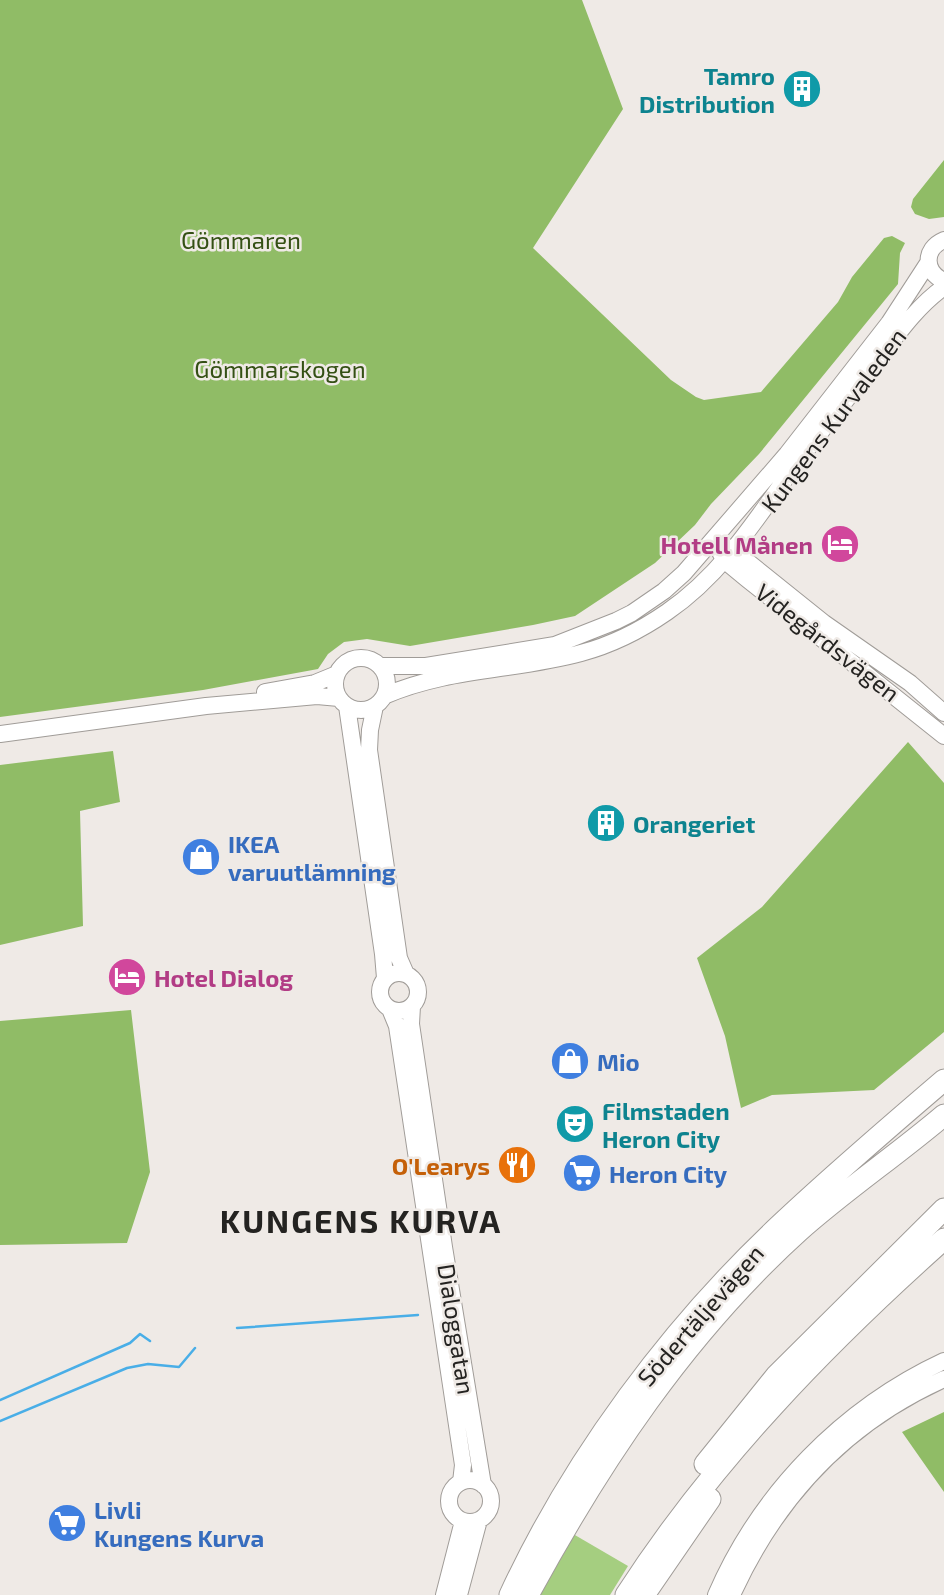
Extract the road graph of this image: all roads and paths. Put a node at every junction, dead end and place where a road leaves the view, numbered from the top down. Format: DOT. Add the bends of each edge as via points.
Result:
graph roads {
  1 [pos="944,240"];
  2 [pos="928,263"];
  3 [pos="944,284"];
  4 [pos="713,541"];
  5 [pos="729,555"];
  6 [pos="380,666"];
  7 [pos="337,674"];
  8 [pos="380,701"];
  9 [pos="343,702"];
  10 [pos="206,706"];
  11 [pos="944,713"];
  12 [pos="0,734"];
  13 [pos="944,736"];
  14 [pos="406,974"];
  15 [pos="385,978"];
  16 [pos="412,1006"];
  17 [pos="390,1009"];
  18 [pos="944,1080"];
  19 [pos="940,1119"];
  20 [pos="944,1209"];
  21 [pos="944,1239"];
  22 [pos="944,1361"];
  23 [pos="944,1380"];
  24 [pos="769,1410"];
  25 [pos="872,1411"];
  26 [pos="461,1482"];
  27 [pos="483,1485"];
  28 [pos="555,1512"];
  29 [pos="471,1520"];
  30 [pos="649,1559"];
  31 [pos="444,1595"];
  32 [pos="459,1595"];
  33 [pos="496,1595"];
  34 [pos="510,1595"];
  35 [pos="528,1595"];
  36 [pos="626,1595"];
  37 [pos="644,1595"];
  38 [pos="716,1595"];
  39 [pos="732,1595"];
  1 -- 2 [label="street, Kungens Kurvaleden" via="932,248"];
  2 -- 3 [label="street"];
  2 -- 4 [label="street, Kungens Kurvaleden" via="817,415"];
  3 -- 5 [label="street, Kungens Kurvaleden" via="898,334"];
  4 -- 5 [label="street, Videgårdsvägen"];
  4 -- 6 [label="street, Kungens Kurvaleden" via="648,602 575,639 426,666"];
  5 -- 8 [label="street, Kungens Kurvaleden" via="671,609 612,642 560,658 425,680"];
  5 -- 11 [label="street, Videgårdsvägen" via="910,683"];
  5 -- 13 [label="street, Videgårdsvägen"];
  6 -- 7 [label="street" via="356,658"];
  6 -- 8 [label="street" via="387,681"];
  7 -- 9 [label="street" via="335,682"];
  7 -- 10 [label="street" via="315,683"];
  8 -- 9 [label="street" via="361,710"];
  8 -- 14 [label="street" via="369,750 399,958"];
  9 -- 10 [label="street" via="317,696"];
  9 -- 15 [label="street"];
  10 -- 12 [label="street"];
  14 -- 15 [label="street"];
  14 -- 16 [label="street" via="417,987"];
  15 -- 17 [label="street" via="379,993"];
  16 -- 17 [label="street"];
  16 -- 27 [label="street, Dialoggatan" via="444,1247"];
  17 -- 26 [label="street, Dialoggatan" via="397,1026 463,1465"];
  18 -- 28 [label="highway, Södertäljevägen" via="780,1224 698,1311 630,1395"];
  19 -- 35 [label="highway" via="799,1231 722,1310 611,1453"];
  20 -- 30 [label="highway" via="767,1386 669,1513"];
  21 -- 24 [label="highway" via="867,1309"];
  22 -- 25 [label="street" via="891,1390"];
  23 -- 25 [label="street"];
  24 -- 30 [label="highway" via="710,1477"];
  24 -- 37 [label="highway"];
  25 -- 38 [label="street" via="826,1441 789,1478 758,1517"];
  25 -- 39 [label="street" via="784,1506"];
  26 -- 27 [label="street"];
  26 -- 29 [label="street" via="451,1492 450,1508 455,1516"];
  27 -- 29 [label="street" via="490,1507 485,1515"];
  28 -- 33 [label="highway" via="530,1537"];
  28 -- 34 [label="highway, Södertäljevägen"];
  29 -- 31 [label="street"];
  29 -- 32 [label="street"];
  30 -- 36 [label="highway"];
}
